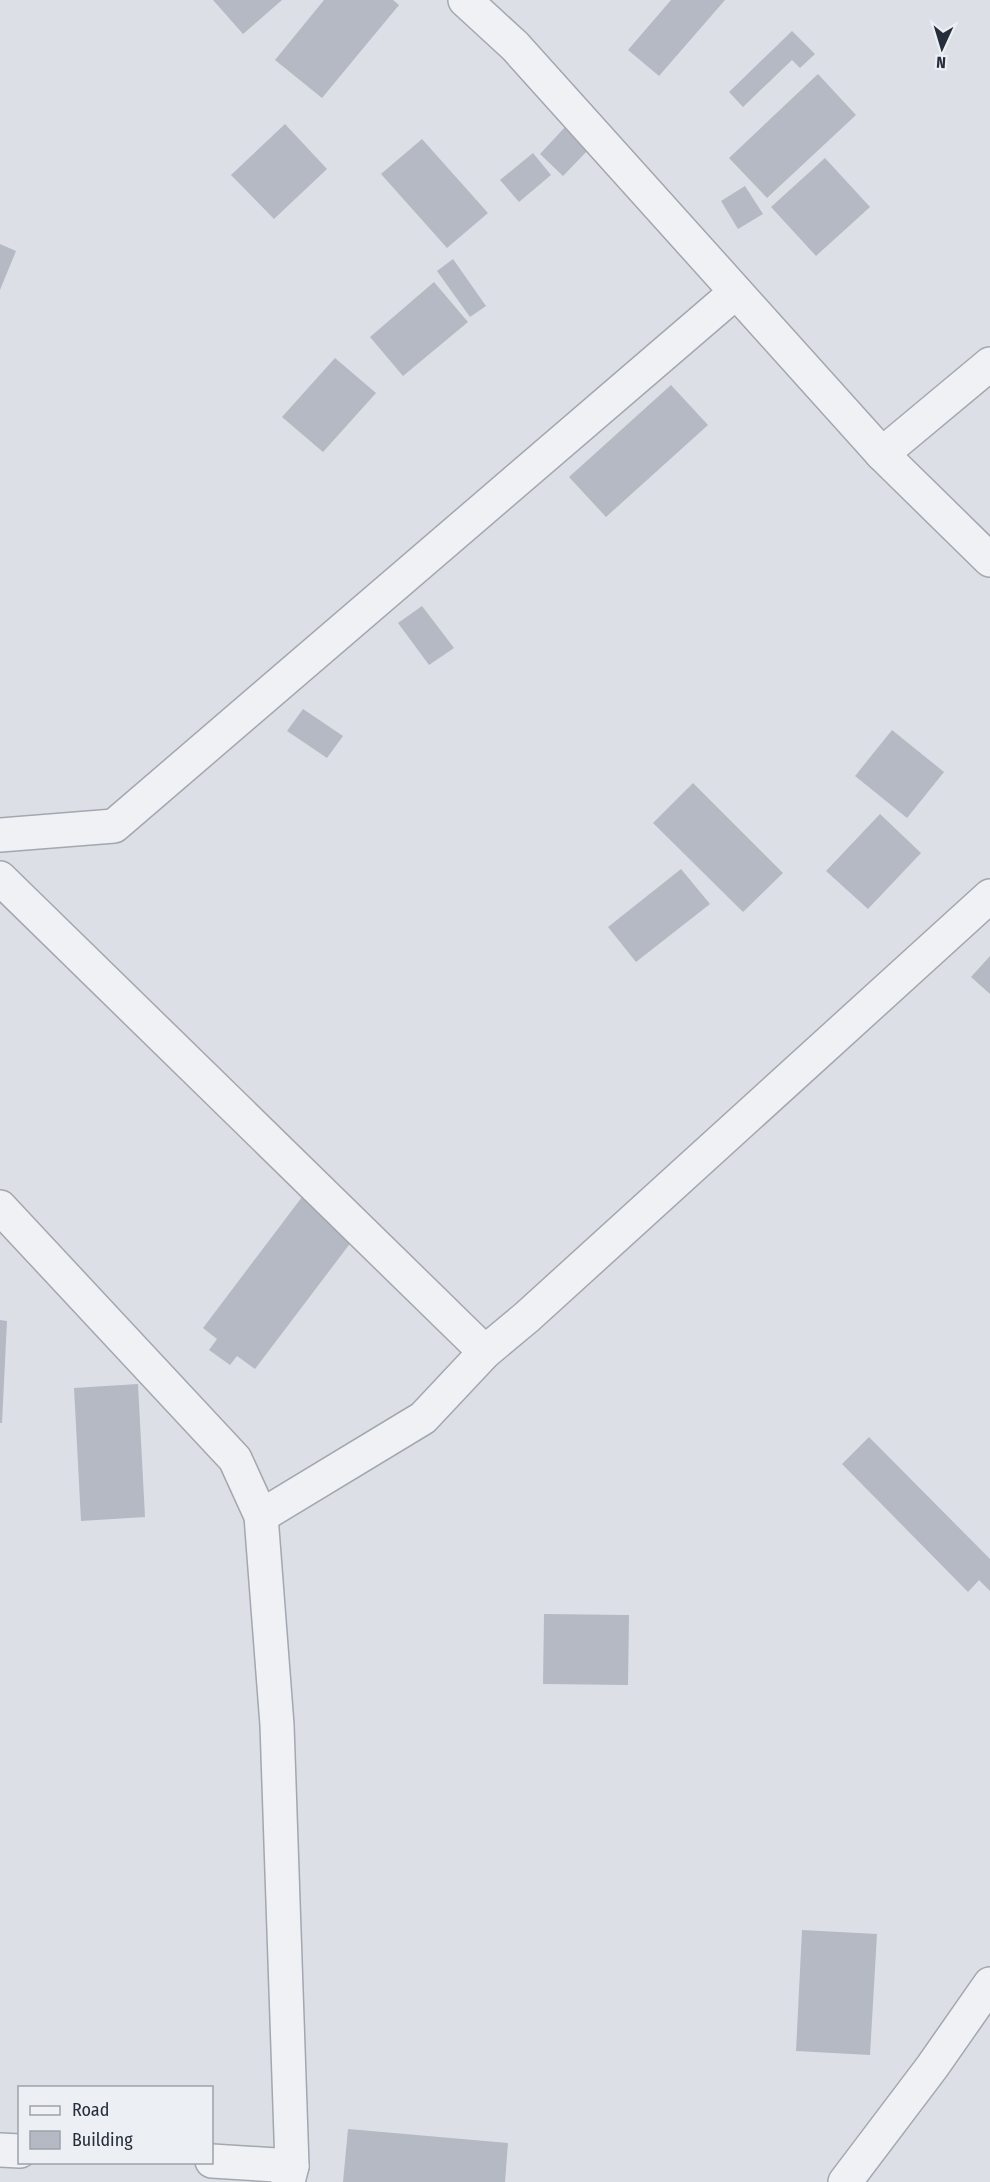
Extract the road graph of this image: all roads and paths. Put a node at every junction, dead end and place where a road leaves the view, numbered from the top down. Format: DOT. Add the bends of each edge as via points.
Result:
graph roads {
  1 [pos="465,0"];
  2 [pos="736,292"];
  3 [pos="990,364"];
  4 [pos="882,454"];
  5 [pos="990,560"];
  6 [pos="0,835"];
  7 [pos="0,878"];
  8 [pos="990,896"];
  9 [pos="0,1207"];
  10 [pos="485,1352"];
  11 [pos="261,1516"];
  12 [pos="990,1984"];
  13 [pos="0,2150"];
  14 [pos="18,2151"];
  15 [pos="213,2161"];
  16 [pos="290,2174"];
  17 [pos="845,2182"];
  1 -- 2 [label="street" via="515,46"];
  2 -- 4 [label="street"];
  2 -- 6 [label="street" via="114,826"];
  3 -- 4 [label="street"];
  4 -- 5 [label="street"];
  7 -- 10 [label="street"];
  8 -- 10 [label="street"];
  9 -- 11 [label="street" via="235,1458"];
  10 -- 11 [label="street" via="423,1418"];
  11 -- 16 [label="street" via="277,1725"];
  12 -- 17 [label="street"];
  13 -- 14 [label="street"];
  15 -- 16 [label="street"];
}
